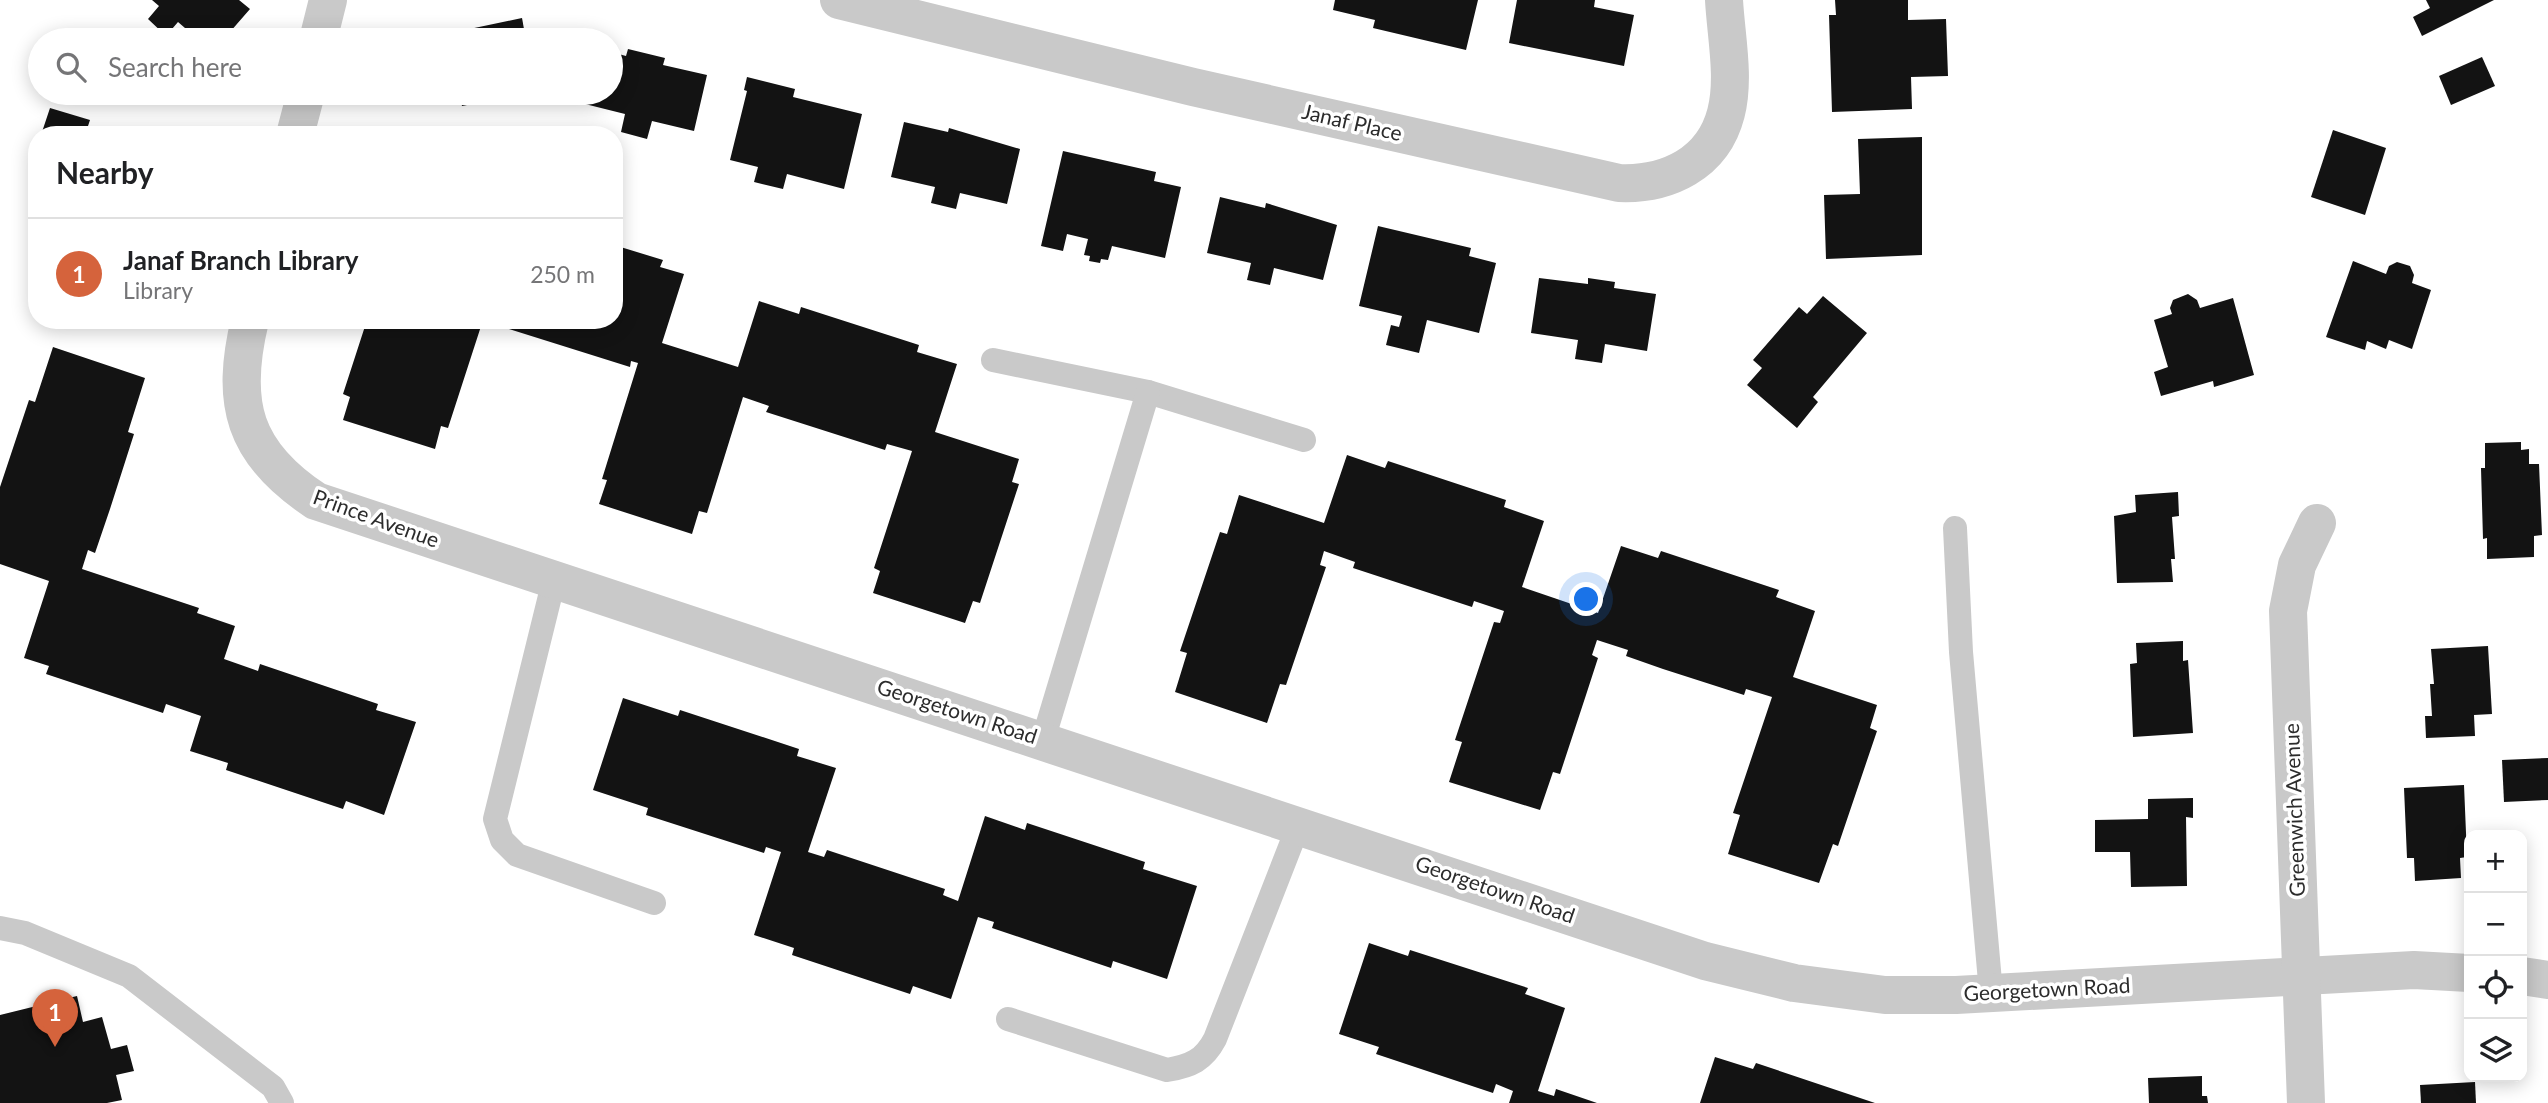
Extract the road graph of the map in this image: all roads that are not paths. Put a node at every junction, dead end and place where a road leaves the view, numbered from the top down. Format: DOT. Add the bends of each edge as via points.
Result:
graph roads {
  1 [pos="328,0"];
  2 [pos="839,0"];
  3 [pos="1724,0"];
  4 [pos="321,28"];
  5 [pos="303,105"];
  6 [pos="297,126"];
  7 [pos="249,329"];
  8 [pos="993,360"];
  9 [pos="1147,392"];
  10 [pos="1304,440"];
  11 [pos="2317,523"];
  12 [pos="1955,528"];
  13 [pos="554,580"];
  14 [pos="1043,740"];
  15 [pos="1299,824"];
  16 [pos="654,903"];
  17 [pos="0,928"];
  18 [pos="2464,973"];
  19 [pos="2301,976"];
  20 [pos="2527,977"];
  21 [pos="2548,980"];
  22 [pos="1990,993"];
  23 [pos="1008,1019"];
  24 [pos="282,1103"];
  25 [pos="2306,1103"];
  1 -- 4 [label="street"];
  2 -- 3 [label="street, Janaf Place" via="1206,90 1619,183 1644,184 1673,177 1694,164 1714,142 1726,114 1729,90"];
  5 -- 6 [label="street"];
  7 -- 13 [label="street, Prince Avenue" via="240,382 246,418 261,452 286,481 316,501"];
  8 -- 9 [label="lane"];
  9 -- 10 [label="lane"];
  9 -- 14 [label="lane"];
  11 -- 19 [label="street, Greenwich Avenue" via="2297,565 2288,611"];
  12 -- 22 [label="lane"];
  13 -- 14 [label="street, Georgetown Road"];
  13 -- 16 [label="lane" via="495,819 502,840 517,855"];
  14 -- 15 [label="street, Georgetown Road"];
  15 -- 22 [label="street, Georgetown Road" via="1731,968 1794,983 1885,995"];
  15 -- 23 [label="lane" via="1215,1039 1207,1054 1189,1067 1167,1070"];
  17 -- 24 [label="lane" via="25,933 129,976 273,1087"];
  18 -- 19 [label="street, Georgetown Road" via="2414,970"];
  19 -- 22 [label="street, Georgetown Road"];
  19 -- 25 [label="street, Greenwich Avenue"];
  20 -- 21 [label="street"];
}
